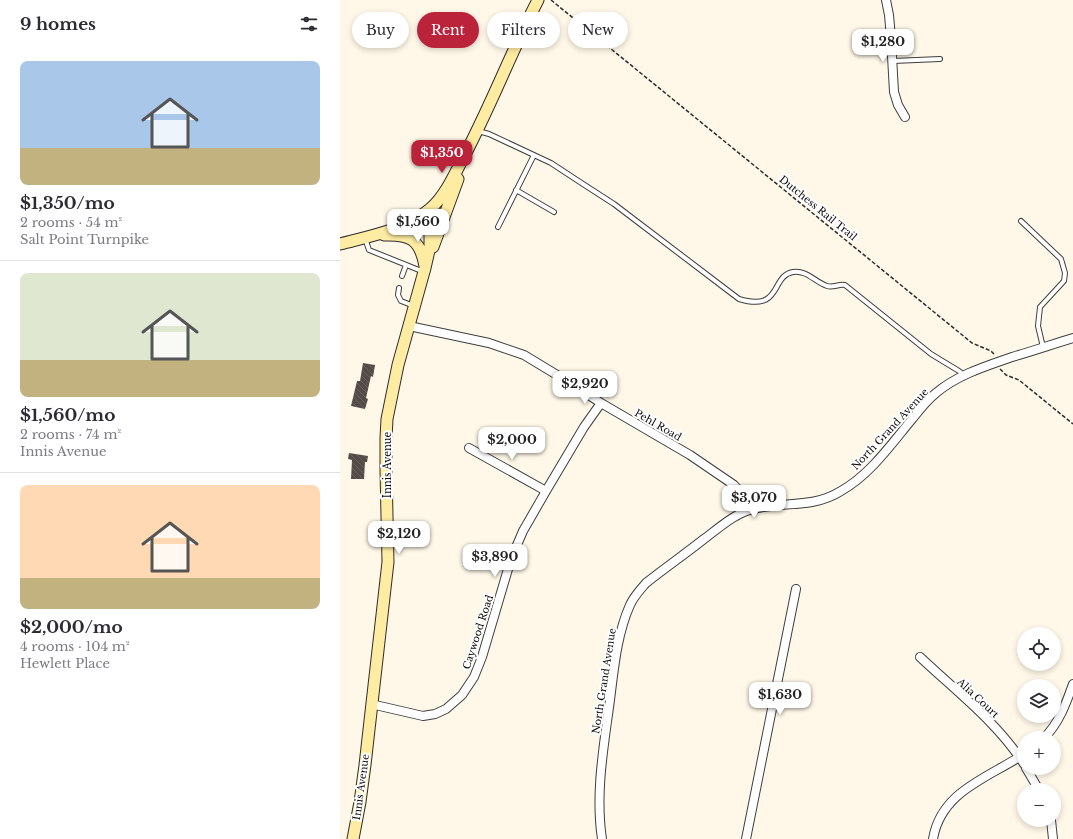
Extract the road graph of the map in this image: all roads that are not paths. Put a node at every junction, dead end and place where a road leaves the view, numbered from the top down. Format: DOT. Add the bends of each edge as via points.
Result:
graph roads {
  1 [pos="538,0"];
  2 [pos="886,0"];
  3 [pos="940,59"];
  4 [pos="893,61"];
  5 [pos="905,117"];
  6 [pos="477,131"];
  7 [pos="472,142"];
  8 [pos="534,155"];
  9 [pos="516,190"];
  10 [pos="554,212"];
  11 [pos="421,216"];
  12 [pos="1021,221"];
  13 [pos="498,227"];
  14 [pos="369,237"];
  15 [pos="340,244"];
  16 [pos="406,265"];
  17 [pos="424,270"];
  18 [pos="402,276"];
  19 [pos="399,288"];
  20 [pos="414,306"];
  21 [pos="409,326"];
  22 [pos="1073,338"];
  23 [pos="1043,347"];
  24 [pos="964,375"];
  25 [pos="601,403"];
  26 [pos="469,448"];
  27 [pos="546,491"];
  28 [pos="752,509"];
  29 [pos="796,589"];
  30 [pos="920,657"];
  31 [pos="1073,684"];
  32 [pos="372,704"];
  33 [pos="1050,731"];
  34 [pos="1017,750"];
  35 [pos="1017,758"];
  36 [pos="1052,827"];
  37 [pos="353,839"];
  38 [pos="602,839"];
  39 [pos="746,839"];
  40 [pos="933,839"];
  41 [pos="1053,839"];
  1 -- 6 [label="main road"];
  2 -- 4 [label="street"];
  3 -- 4 [label="lane"];
  4 -- 5 [label="street" via="894,92"];
  6 -- 7 [label="main road"];
  6 -- 8 [label="lane"];
  7 -- 11 [label="main road" via="440,199"];
  7 -- 17 [label="main road"];
  8 -- 9 [label="lane"];
  8 -- 24 [label="lane" via="551,163 614,204 738,299 765,300 771,296 782,278 792,272 806,273 826,286 845,285 931,354"];
  9 -- 10 [label="lane"];
  9 -- 13 [label="lane"];
  11 -- 14 [label="main road" via="399,228"];
  11 -- 17 [label="main road, Innis Avenue" via="430,234"];
  12 -- 23 [label="lane" via="1061,259 1065,273 1064,281 1040,308 1038,326"];
  14 -- 15 [label="main road"];
  14 -- 16 [label="lane" via="369,250"];
  14 -- 17 [label="main road" via="396,235 409,238 418,245"];
  16 -- 17 [label="lane"];
  16 -- 18 [label="lane"];
  17 -- 20 [label="main road, Innis Avenue"];
  19 -- 20 [label="lane" via="401,302"];
  20 -- 21 [label="main road, Innis Avenue"];
  21 -- 25 [label="street, Pehl Road" via="489,343 524,355"];
  21 -- 32 [label="main road, Innis Avenue" via="387,419 388,562"];
  22 -- 23 [label="street, North Grand Avenue"];
  23 -- 24 [label="street, North Grand Avenue"];
  24 -- 28 [label="street, North Grand Avenue" via="936,393 870,467 842,491 811,503"];
  25 -- 27 [label="street, Caywood Road"];
  25 -- 28 [label="street, Pehl Road" via="690,455 728,481 742,494"];
  26 -- 27 [label="street"];
  27 -- 32 [label="street, Caywood Road" via="511,559 482,657 462,695 446,709 424,716"];
  28 -- 38 [label="street, North Grand Avenue" via="722,525 646,583 630,604 620,636 606,726 600,799"];
  29 -- 39 [label="street"];
  30 -- 34 [label="street, Alia Court"];
  31 -- 33 [label="street" via="1064,708"];
  32 -- 37 [label="main road, Innis Avenue"];
  35 -- 40 [label="street" via="975,782 949,804 934,828"];
  36 -- 41 [label="street"];
}
